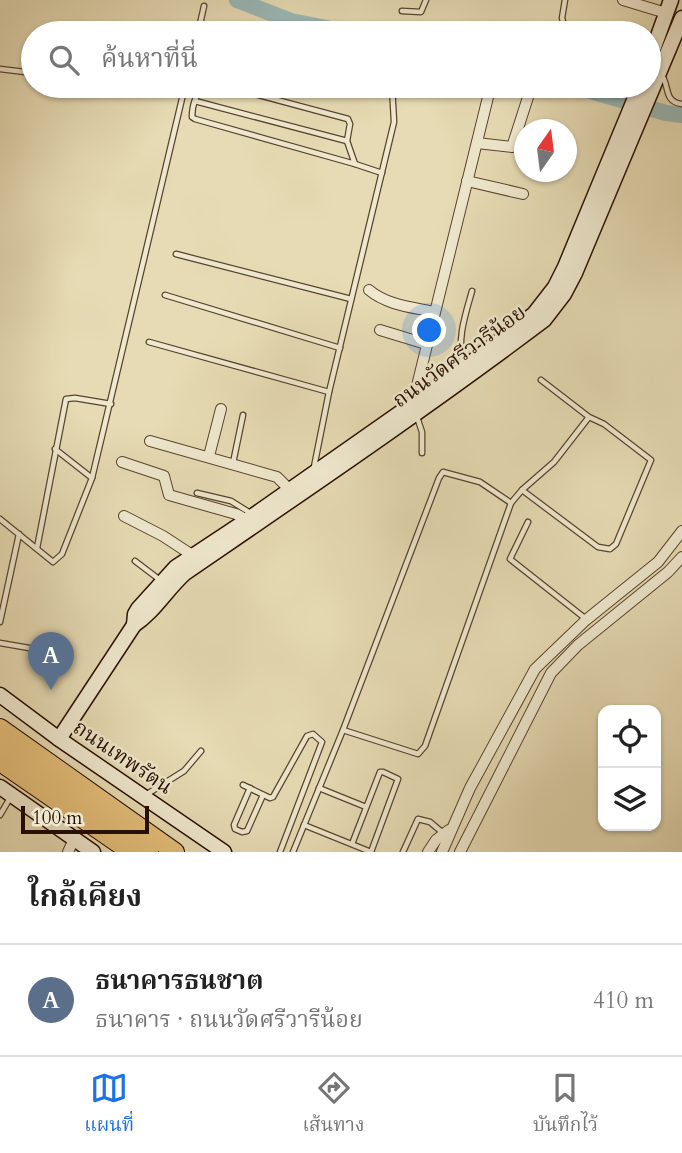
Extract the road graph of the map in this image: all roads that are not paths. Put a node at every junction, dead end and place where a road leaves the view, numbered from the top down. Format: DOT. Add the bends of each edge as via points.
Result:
graph roads {
  1 [pos="426,0"];
  2 [pos="565,0"];
  3 [pos="623,0"];
  4 [pos="204,6"];
  5 [pos="669,7"];
  6 [pos="402,11"];
  7 [pos="682,18"];
  8 [pos="201,21"];
  9 [pos="563,21"];
  10 [pos="661,39"];
  11 [pos="661,55"];
  12 [pos="0,69"];
  13 [pos="21,72"];
  14 [pos="661,75"];
  15 [pos="183,98"];
  16 [pos="196,98"];
  17 [pos="270,98"];
  18 [pos="392,98"];
  19 [pos="488,98"];
  20 [pos="527,98"];
  21 [pos="640,98"];
  22 [pos="195,101"];
  23 [pos="682,104"];
  24 [pos="634,116"];
  25 [pos="347,141"];
  26 [pos="477,143"];
  27 [pos="355,164"];
  28 [pos="382,173"];
  29 [pos="467,181"];
  30 [pos="523,194"];
  31 [pos="176,254"];
  32 [pos="369,290"];
  33 [pos="472,291"];
  34 [pos="165,295"];
  35 [pos="351,299"];
  36 [pos="434,312"];
  37 [pos="380,330"];
  38 [pos="149,342"];
  39 [pos="426,344"];
  40 [pos="340,348"];
  41 [pos="464,368"];
  42 [pos="541,380"];
  43 [pos="329,392"];
  44 [pos="111,404"];
  45 [pos="414,408"];
  46 [pos="221,409"];
  47 [pos="243,415"];
  48 [pos="589,417"];
  49 [pos="150,441"];
  50 [pos="55,449"];
  51 [pos="422,453"];
  52 [pos="209,456"];
  53 [pos="122,462"];
  54 [pos="233,463"];
  55 [pos="313,472"];
  56 [pos="92,478"];
  57 [pos="289,489"];
  58 [pos="522,490"];
  59 [pos="197,493"];
  60 [pos="511,503"];
  61 [pos="124,516"];
  62 [pos="251,517"];
  63 [pos="0,519"];
  64 [pos="528,522"];
  65 [pos="682,531"];
  66 [pos="19,534"];
  67 [pos="37,548"];
  68 [pos="192,555"];
  69 [pos="682,557"];
  70 [pos="135,561"];
  71 [pos="162,581"];
  72 [pos="586,620"];
  73 [pos="0,622"];
  74 [pos="134,625"];
  75 [pos="0,643"];
  76 [pos="58,653"];
  77 [pos="0,695"];
  78 [pos="510,715"];
  79 [pos="0,719"];
  80 [pos="525,723"];
  81 [pos="0,728"];
  82 [pos="343,730"];
  83 [pos="59,739"];
  84 [pos="0,745"];
  85 [pos="201,751"];
  86 [pos="0,763"];
  87 [pos="243,785"];
  88 [pos="250,788"];
  89 [pos="319,788"];
  90 [pos="6,791"];
  91 [pos="263,795"];
  92 [pos="144,796"];
  93 [pos="366,807"];
  94 [pos="0,815"];
  95 [pos="304,825"];
  96 [pos="447,831"];
  97 [pos="352,844"];
  98 [pos="71,846"];
  99 [pos="463,849"];
  100 [pos="93,852"];
  101 [pos="129,852"];
  102 [pos="149,852"];
  103 [pos="175,852"];
  104 [pos="188,852"];
  105 [pos="224,852"];
  106 [pos="280,852"];
  107 [pos="293,852"];
  108 [pos="371,852"];
  109 [pos="403,852"];
  110 [pos="428,852"];
  111 [pos="442,852"];
  1 -- 6 [label="lane" via="421,12"];
  2 -- 9 [label="lane"];
  3 -- 5 [label="street"];
  4 -- 8 [label="lane"];
  5 -- 10 [label="main road, ถนนวัดศรีวารีน้อย"];
  7 -- 11 [label="main road, ถนนวัดศรีวารีน้อย"];
  12 -- 13 [label="lane"];
  14 -- 23 [label="lane" via="667,95"];
  15 -- 44 [label="lane"];
  16 -- 22 [label="lane"];
  17 -- 25 [label="lane" via="348,119"];
  18 -- 28 [label="lane" via="394,122"];
  19 -- 26 [label="street"];
  20 -- 26 [label="street" via="512,147"];
  21 -- 24 [label="main road, ถนนวัดศรีวารีน้อย"];
  22 -- 25 [label="lane"];
  22 -- 27 [label="lane" via="191,113 195,119"];
  24 -- 41 [label="main road, ถนนวัดศรีวารีน้อย" via="555,287 534,314"];
  24 -- 45 [label="main road, ถนนวัดศรีวารีน้อย" via="575,273 554,309 470,376"];
  25 -- 27 [label="lane"];
  26 -- 29 [label="street"];
  27 -- 28 [label="lane"];
  28 -- 35 [label="lane"];
  29 -- 30 [label="street"];
  29 -- 36 [label="street"];
  31 -- 35 [label="lane"];
  32 -- 36 [label="street" via="396,304"];
  33 -- 41 [label="lane" via="460,331"];
  34 -- 40 [label="lane"];
  35 -- 40 [label="lane"];
  36 -- 39 [label="street"];
  37 -- 39 [label="street"];
  38 -- 43 [label="lane"];
  39 -- 45 [label="street"];
  40 -- 43 [label="lane"];
  41 -- 45 [label="main road, ถนนวัดศรีวารีน้อย"];
  42 -- 48 [label="lane"];
  43 -- 55 [label="lane"];
  44 -- 50 [label="lane" via="66,399"];
  44 -- 56 [label="lane"];
  45 -- 51 [label="lane" via="422,432"];
  45 -- 55 [label="main road, ถนนวัดศรีวารีน้อย"];
  45 -- 74 [label="main road, ถนนวัดศรีวารีน้อย" via="295,500 185,573"];
  46 -- 52 [label="street"];
  47 -- 54 [label="lane"];
  48 -- 58 [label="lane" via="554,462"];
  48 -- 58 [label="lane" via="651,460 616,544 610,549 597,547"];
  49 -- 52 [label="street"];
  50 -- 56 [label="lane"];
  50 -- 67 [label="lane"];
  52 -- 54 [label="street"];
  53 -- 62 [label="street" via="164,476 169,495"];
  54 -- 57 [label="street" via="277,477"];
  55 -- 57 [label="main road, ถนนวัดศรีวารีน้อย"];
  56 -- 67 [label="lane" via="62,554 53,562"];
  57 -- 62 [label="main road, ถนนวัดศรีวารีน้อย"];
  58 -- 60 [label="lane"];
  59 -- 62 [label="lane" via="231,501"];
  60 -- 82 [label="lane" via="422,751 418,754"];
  60 -- 82 [label="lane" via="470,478 441,474"];
  61 -- 68 [label="street"];
  62 -- 68 [label="main road, ถนนวัดศรีวารีน้อย"];
  63 -- 66 [label="lane"];
  64 -- 72 [label="lane" via="510,559"];
  65 -- 72 [label="street" via="659,562"];
  66 -- 67 [label="lane"];
  66 -- 73 [label="lane"];
  68 -- 71 [label="main road, ถนนวัดศรีวารีน้อย"];
  69 -- 80 [label="street" via="551,673"];
  70 -- 71 [label="lane"];
  71 -- 74 [label="main road, ถนนวัดศรีวารีน้อย" via="135,614"];
  72 -- 78 [label="street" via="536,669"];
  74 -- 83 [label="main road, ถนนวัดศรีวารีน้อย"];
  75 -- 76 [label="lane"];
  77 -- 83 [label="main road, ถนนเทพรัตน"];
  78 -- 80 [label="street"];
  78 -- 96 [label="street"];
  79 -- 104 [label="highway, ถนนเทพรัตน"];
  80 -- 99 [label="street"];
  81 -- 103 [label="highway"];
  82 -- 89 [label="lane"];
  83 -- 92 [label="main road, ถนนเทพรัตน"];
  84 -- 102 [label="highway"];
  85 -- 92 [label="lane" via="184,771"];
  86 -- 101 [label="highway"];
  87 -- 88 [label="lane"];
  88 -- 91 [label="lane"];
  88 -- 91 [label="lane" via="235,830 247,831"];
  89 -- 93 [label="lane"];
  89 -- 95 [label="lane"];
  90 -- 94 [label="lane"];
  90 -- 98 [label="main road"];
  91 -- 106 [label="lane" via="275,796 307,736 320,738 321,748"];
  92 -- 105 [label="main road, ถนนเทพรัตน"];
  93 -- 97 [label="lane"];
  93 -- 108 [label="lane" via="380,772 398,778"];
  95 -- 97 [label="lane"];
  95 -- 107 [label="lane"];
  96 -- 109 [label="lane" via="418,819"];
  96 -- 110 [label="street"];
  96 -- 111 [label="street"];
  97 -- 108 [label="lane"];
  98 -- 100 [label="main road"];
}
